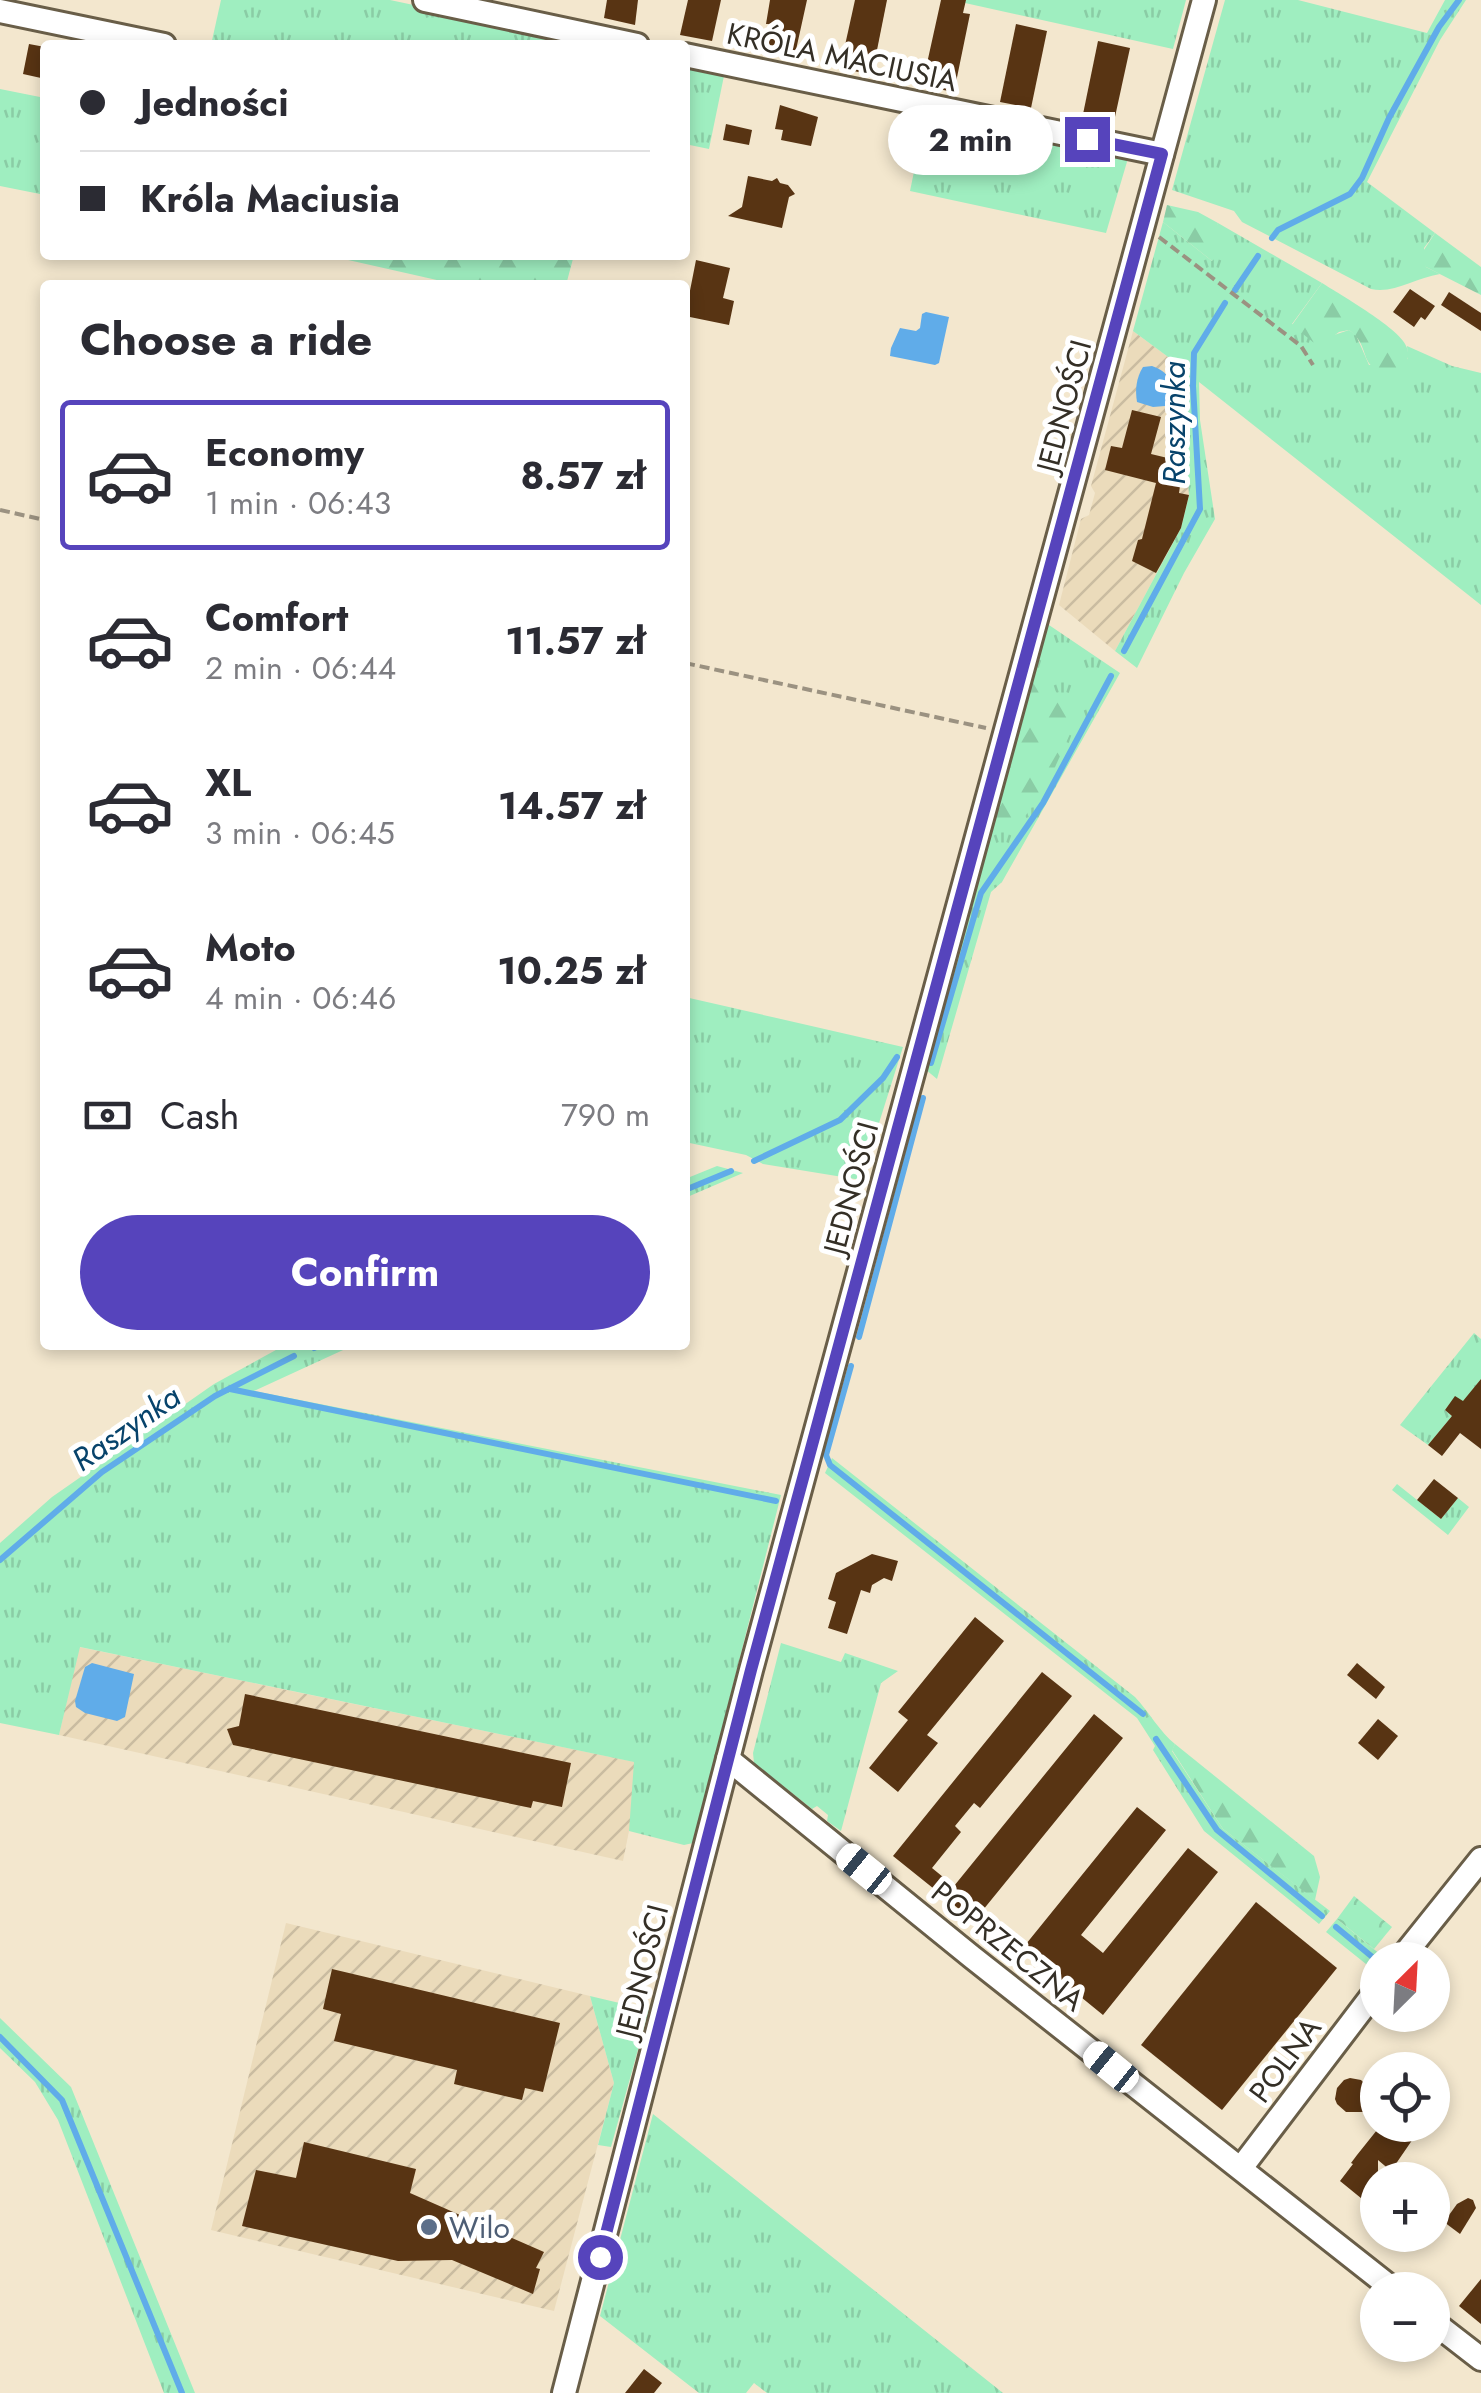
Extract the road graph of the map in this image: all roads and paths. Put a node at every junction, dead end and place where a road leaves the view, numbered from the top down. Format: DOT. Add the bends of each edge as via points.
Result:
graph roads {
  1 [pos="425,0"];
  2 [pos="1204,0"];
  3 [pos="0,11"];
  4 [pos="140,40"];
  5 [pos="613,40"];
  6 [pos="690,56"];
  7 [pos="1162,154"];
  8 [pos="1143,225"];
  9 [pos="1313,365"];
  10 [pos="0,510"];
  11 [pos="40,519"];
  12 [pos="690,664"];
  13 [pos="1006,733"];
  14 [pos="728,1759"];
  15 [pos="1481,1859"];
  16 [pos="1414,1942"];
  17 [pos="1360,2012"];
  18 [pos="1241,2168"];
  19 [pos="1371,2272"];
  20 [pos="1450,2335"];
  21 [pos="1481,2359"];
  22 [pos="564,2393"];
  1 -- 5 [label="street"];
  2 -- 7 [label="street, JEDNOŚCI"];
  3 -- 4 [label="street"];
  6 -- 7 [label="street, KRÓLA MACIUSIA"];
  7 -- 8 [label="street, JEDNOŚCI"];
  8 -- 9 [label="path" via="1301,346"];
  8 -- 13 [label="street, JEDNOŚCI"];
  10 -- 11 [label="path"];
  12 -- 13 [label="path"];
  13 -- 14 [label="street, JEDNOŚCI"];
  14 -- 18 [label="street, POPRZECZNA"];
  14 -- 22 [label="street, JEDNOŚCI"];
  15 -- 16 [label="street"];
  17 -- 18 [label="street, POLNA"];
  18 -- 19 [label="street, POPRZECZNA"];
  20 -- 21 [label="street"];
}
